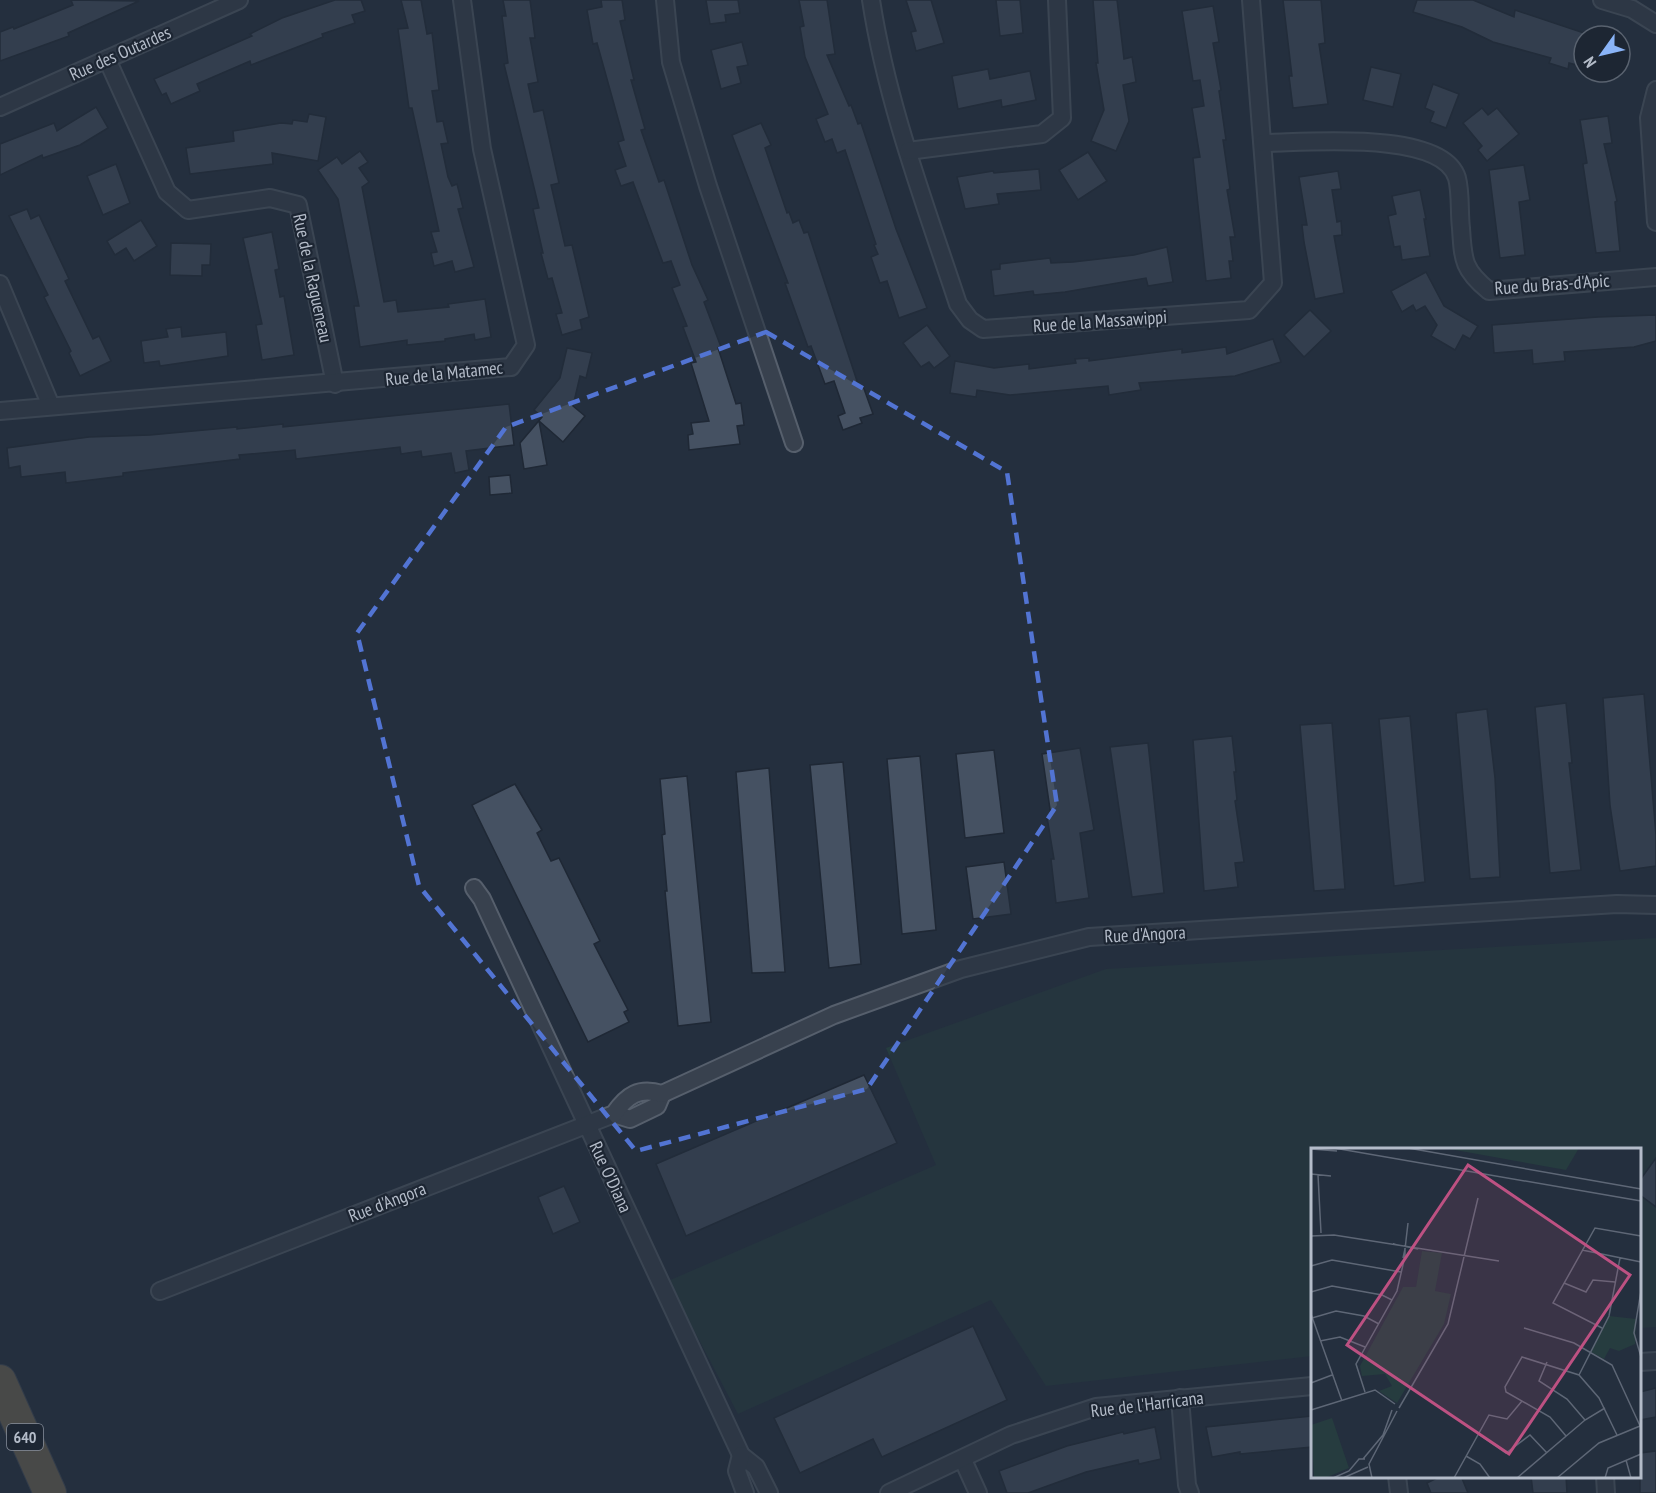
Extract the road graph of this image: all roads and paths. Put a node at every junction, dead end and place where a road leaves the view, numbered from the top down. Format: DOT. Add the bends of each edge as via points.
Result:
graph roads {
  1 [pos="240,0"];
  2 [pos="462,0"];
  3 [pos="665,0"];
  4 [pos="871,0"];
  5 [pos="1057,0"];
  6 [pos="1251,0"];
  7 [pos="1602,0"];
  8 [pos="1656,24"];
  9 [pos="107,59"];
  10 [pos="1656,90"];
  11 [pos="0,106"];
  12 [pos="1263,143"];
  13 [pos="908,151"];
  14 [pos="1656,222"];
  15 [pos="1656,277"];
  16 [pos="0,284"];
  17 [pos="335,384"];
  18 [pos="51,406"];
  19 [pos="0,411"];
  20 [pos="794,443"];
  21 [pos="478,894"];
  22 [pos="1656,905"];
  23 [pos="586,1124"];
  24 [pos="160,1291"];
  25 [pos="1656,1361"];
  26 [pos="1641,1362"];
  27 [pos="0,1382"];
  28 [pos="1311,1386"];
  29 [pos="1180,1398"];
  30 [pos="741,1455"];
  31 [pos="963,1460"];
  32 [pos="1398,1478"];
  33 [pos="1605,1478"];
  34 [pos="50,1493"];
  35 [pos="745,1493"];
  36 [pos="768,1493"];
  37 [pos="890,1493"];
  38 [pos="978,1493"];
  39 [pos="1190,1493"];
  40 [pos="1399,1493"];
  41 [pos="1606,1493"];
  1 -- 9 [label="street, Rue des Outardes"];
  2 -- 17 [label="street, Rue de la Matamec" via="482,149 526,345 511,367"];
  3 -- 20 [label="street" via="671,62"];
  4 -- 13 [label="street, Rue de la Massawippi" via="877,38"];
  5 -- 13 [label="street" via="1062,118 1042,134"];
  6 -- 12 [label="street, Rue de la Massawippi"];
  7 -- 8 [label="street" via="1632,9"];
  9 -- 11 [label="street, Rue des Outardes"];
  9 -- 17 [label="street, Rue de la Ragueneau" via="167,192 188,210 270,198 298,205"];
  10 -- 14 [label="street" via="1649,118"];
  12 -- 13 [label="street, Rue de la Massawippi" via="1273,283 1249,310 983,329 958,304"];
  12 -- 15 [label="street, Rue du Bras-d'Apic" via="1377,142 1429,152 1444,161 1457,177 1463,261 1473,278 1490,291"];
  16 -- 18 [label="street"];
  17 -- 18 [label="street, Rue de la Matamec"];
  18 -- 19 [label="street, Rue de la Matamec"];
  21 -- 23 [label="street, Rue O'Diana"];
  22 -- 23 [label="street, Rue d'Angora" via="1605,904 1089,937 961,969 834,1015 662,1094 645,1089 624,1099 614,1114"];
  23 -- 24 [label="street, Rue d'Angora"];
  23 -- 30 [label="street, Rue O'Diana"];
  25 -- 26 [label="street"];
  27 -- 34 [label="highway, 640"];
  28 -- 29 [label="street, Rue de l'Harricana"];
  29 -- 31 [label="street, Rue de l'Harricana" via="1096,1407 1011,1435"];
  29 -- 39 [label="street"];
  30 -- 35 [label="street, Rue O'Diana" via="737,1471"];
  30 -- 36 [label="street, Rue O'Diana" via="756,1467"];
  31 -- 37 [label="street, Rue de l'Harricana"];
  31 -- 38 [label="street"];
  32 -- 40 [label="street"];
  33 -- 41 [label="street"];
}
